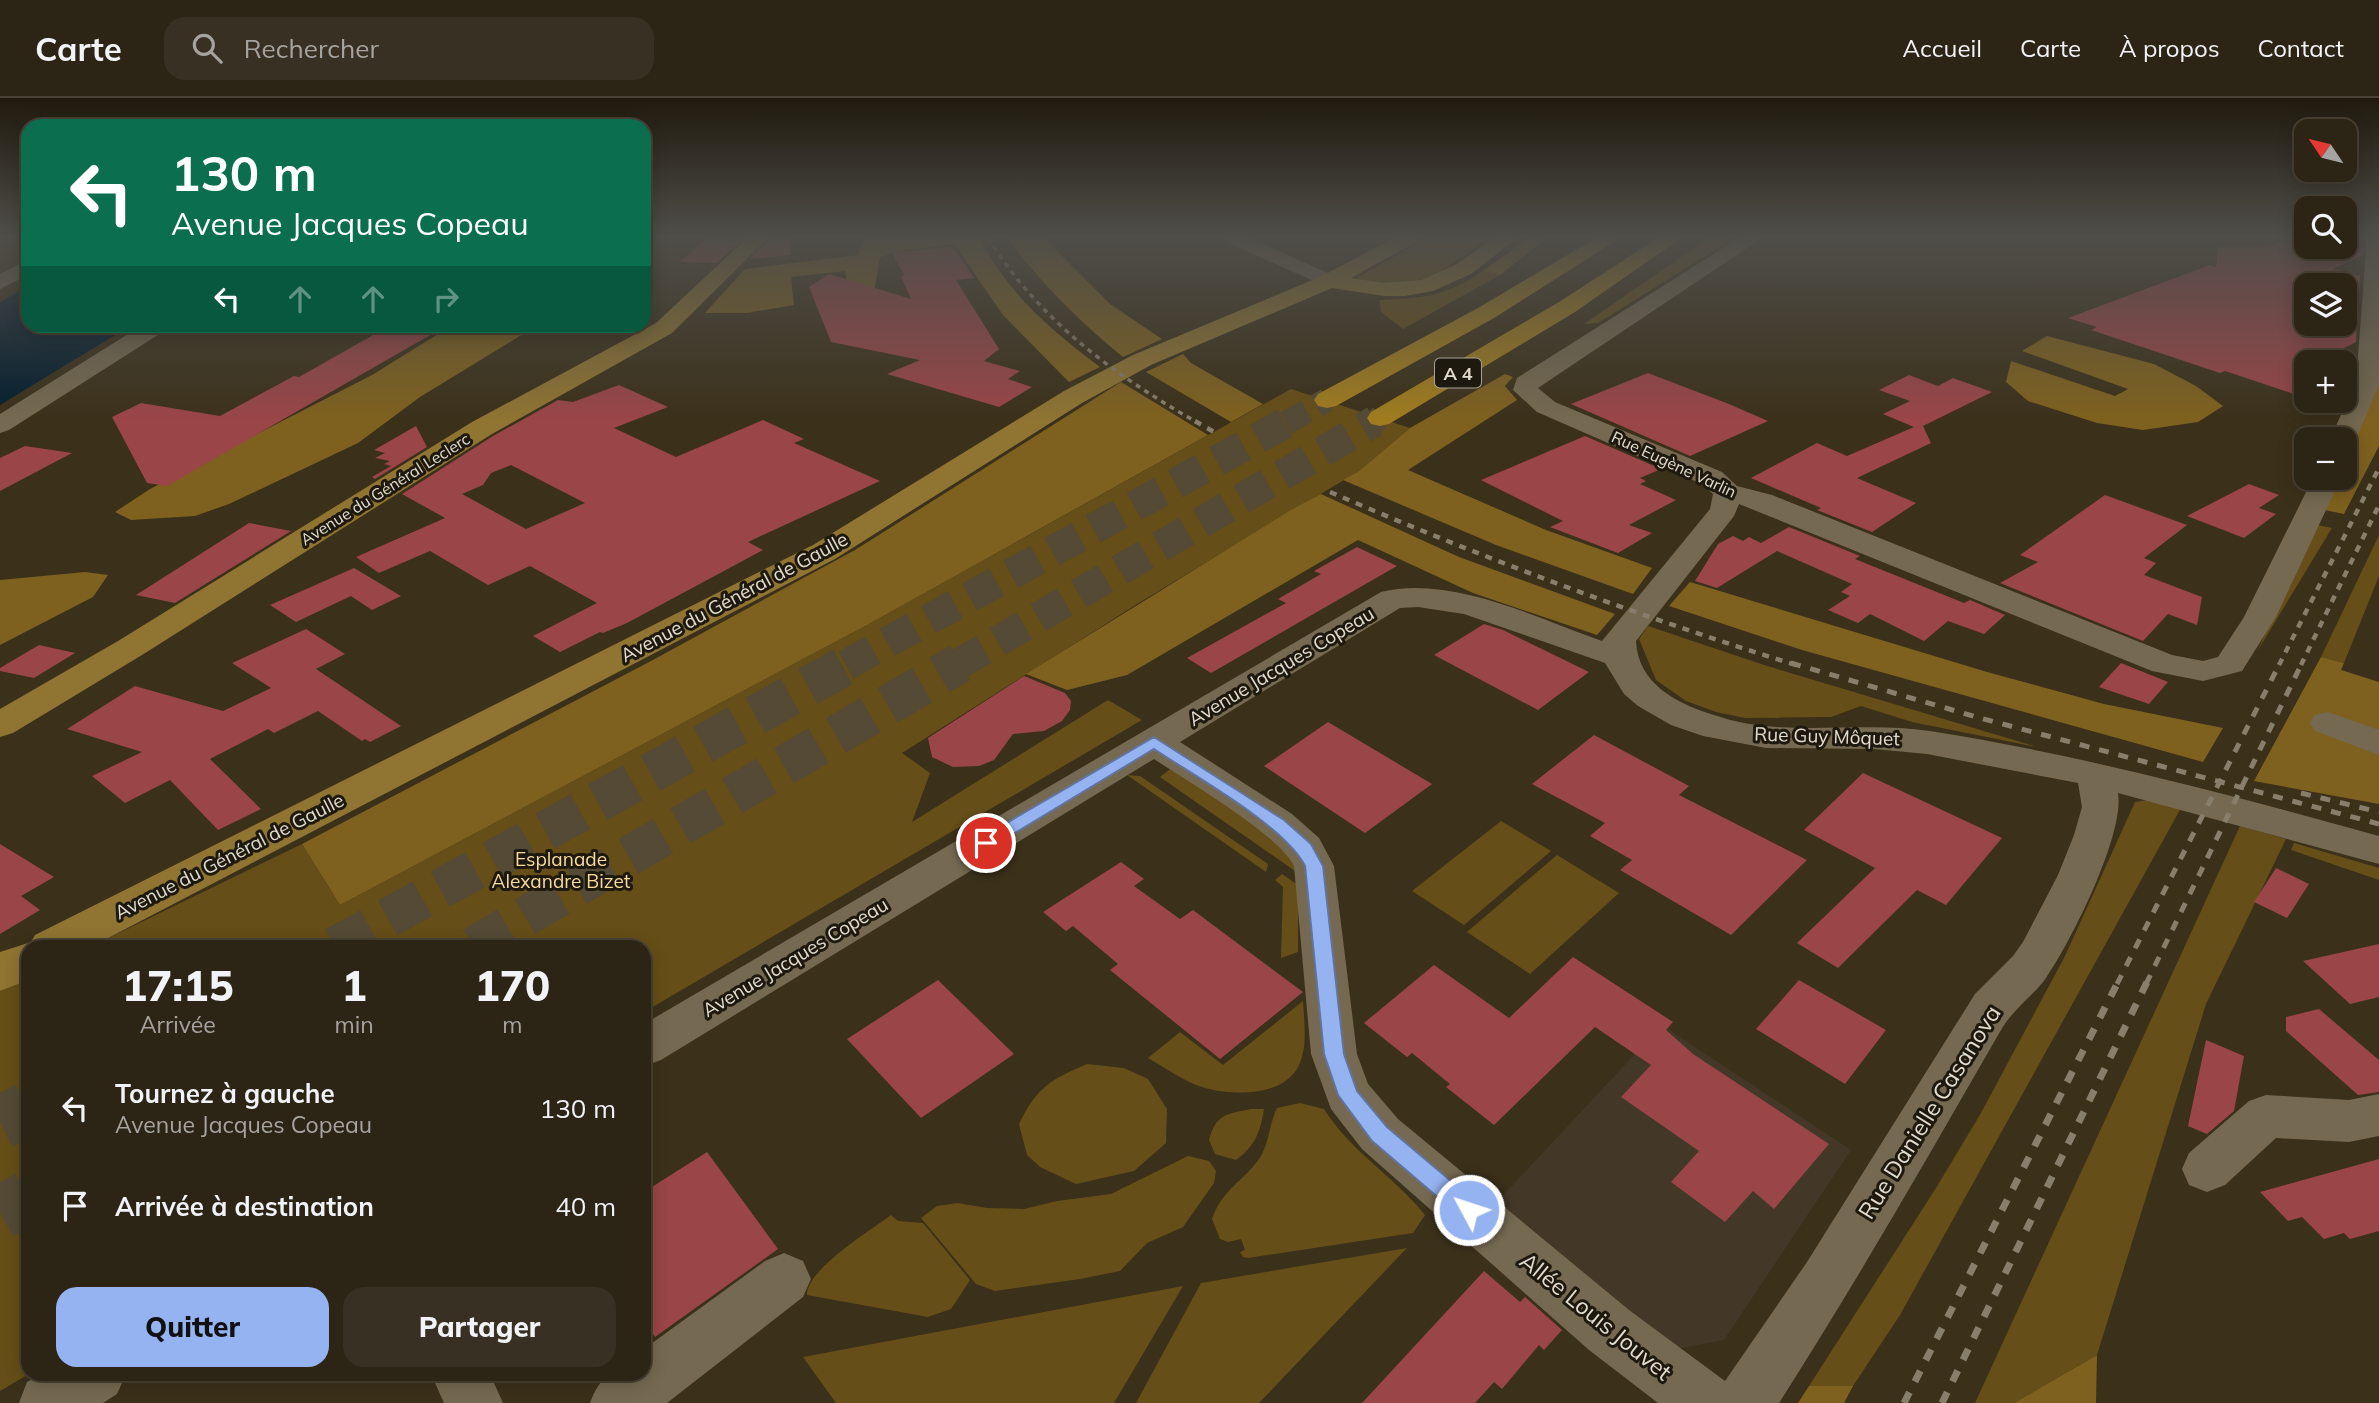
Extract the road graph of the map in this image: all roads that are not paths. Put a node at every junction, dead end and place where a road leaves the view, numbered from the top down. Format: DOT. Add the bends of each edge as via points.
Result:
graph roads {
  1 [pos="694,299"];
  2 [pos="1286,299"];
  3 [pos="1509,299"];
  4 [pos="1578,299"];
  5 [pos="1656,299"];
  6 [pos="2373,299"];
  7 [pos="145,333"];
  8 [pos="1326,400"];
  9 [pos="1380,418"];
  10 [pos="0,425"];
  11 [pos="2348,427"];
  12 [pos="2321,490"];
  13 [pos="1727,492"];
  14 [pos="1661,585"];
  15 [pos="1620,644"];
  16 [pos="2328,723"];
  17 [pos="0,725"];
  18 [pos="1154,742"];
  19 [pos="2379,743"];
  20 [pos="2096,775"];
  21 [pos="2379,849"];
  22 [pos="65,940"];
  23 [pos="21,963"];
  24 [pos="0,974"];
  25 [pos="651,1043"];
  26 [pos="2379,1115"];
  27 [pos="2207,1170"];
  28 [pos="784,1279"];
  29 [pos="651,1379"];
  30 [pos="85,1381"];
  31 [pos="463,1381"];
  32 [pos="648,1381"];
  33 [pos="48,1403"];
  34 [pos="474,1403"];
  35 [pos="619,1403"];
  36 [pos="1706,1403"];
  37 [pos="1745,1403"];
  1 -- 17 [label="main road, Avenue du Général Leclerc" via="664,328 482,428"];
  2 -- 22 [label="main road, Avenue du Général de Gaulle" via="1182,341 1076,396 824,552"];
  3 -- 8 [label="highway, A 4"];
  4 -- 9 [label="highway, A 4"];
  5 -- 13 [label="street, Rue Eugène Varlin" via="1526,383 1525,390 1546,407 1712,478"];
  6 -- 11 [label="street" via="2368,382"];
  7 -- 10 [label="street"];
  12 -- 13 [label="street, Rue Eugène Varlin" via="2260,617 2230,664 2203,671 2164,664 1762,501"];
  13 -- 14 [label="street" via="1724,510"];
  14 -- 15 [label="street"];
  15 -- 18 [label="street, Avenue Jacques Copeau" via="1576,645 1450,600 1403,597"];
  15 -- 20 [label="street, Rue Guy Môquet" via="1627,675 1653,700 1718,729 1765,735 1882,736"];
  16 -- 19 [label="street"];
  18 -- 25 [label="street, Avenue Jacques Copeau"];
  18 -- 36 [label="street, Allée Louis Jouvet" via="1278,824 1305,848 1314,866 1334,1054 1348,1095 1380,1134 1609,1330"];
  20 -- 21 [label="street, Rue Guy Môquet" via="2194,797"];
  20 -- 37 [label="street, Rue Danielle Casanova" via="2101,807 2094,835 2040,952 1991,1007 1826,1280"];
  23 -- 24 [label="main road"];
  26 -- 27 [label="street" via="2348,1121 2266,1116"];
  28 -- 29 [label="street"];
  30 -- 33 [label="street"];
  31 -- 34 [label="street"];
  32 -- 35 [label="street"];
}
